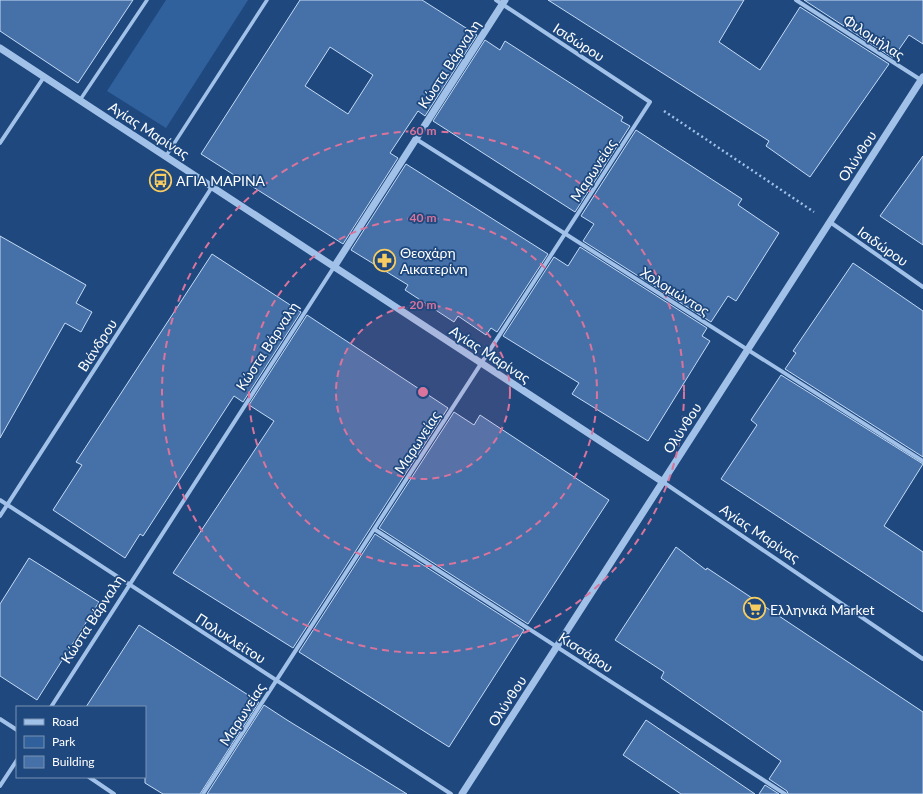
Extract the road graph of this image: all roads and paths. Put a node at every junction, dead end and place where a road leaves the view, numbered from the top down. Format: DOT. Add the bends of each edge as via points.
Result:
graph roads {
  1 [pos="147,0"];
  2 [pos="267,0"];
  3 [pos="496,0"];
  4 [pos="796,0"];
  5 [pos="504,2"];
  6 [pos="0,48"];
  7 [pos="44,77"];
  8 [pos="922,79"];
  9 [pos="80,100"];
  10 [pos="650,102"];
  11 [pos="416,139"];
  12 [pos="0,143"];
  13 [pos="166,156"];
  14 [pos="212,187"];
  15 [pos="830,222"];
  16 [pos="565,233"];
  17 [pos="334,267"];
  18 [pos="923,287"];
  19 [pos="748,350"];
  20 [pos="481,363"];
  21 [pos="923,462"];
  22 [pos="663,482"];
  23 [pos="0,500"];
  24 [pos="7,504"];
  25 [pos="0,516"];
  26 [pos="374,529"];
  27 [pos="130,585"];
  28 [pos="557,646"];
  29 [pos="923,659"];
  30 [pos="276,681"];
  31 [pos="52,706"];
  32 [pos="0,719"];
  33 [pos="16,729"];
  34 [pos="16,762"];
  35 [pos="90,778"];
  36 [pos="0,786"];
  37 [pos="114,794"];
  38 [pos="203,794"];
  39 [pos="451,794"];
  40 [pos="462,794"];
  41 [pos="785,794"];
  1 -- 9 [label="street"];
  2 -- 13 [label="street"];
  3 -- 5 [label="street, Ισιδώρου"];
  4 -- 8 [label="street, Φιλομήλας"];
  5 -- 10 [label="street, Ισιδώρου"];
  5 -- 11 [label="street, Κώστα Βάρναλη"];
  6 -- 7 [label="street, Αγίας Μαρίνας"];
  7 -- 9 [label="street, Αγίας Μαρίνας"];
  7 -- 12 [label="street"];
  8 -- 15 [label="street, Ολύνθου"];
  9 -- 13 [label="street, Αγίας Μαρίνας"];
  10 -- 15 [label="path"];
  10 -- 16 [label="street, Μαρωνείας"];
  11 -- 16 [label="street, Χολομώντος"];
  11 -- 17 [label="street, Κώστα Βάρναλη"];
  13 -- 14 [label="street, Αγίας Μαρίνας"];
  14 -- 17 [label="street, Αγίας Μαρίνας"];
  14 -- 24 [label="street, Βιάνδρου"];
  15 -- 18 [label="street, Ισιδώρου"];
  15 -- 19 [label="street, Ολύνθου"];
  16 -- 19 [label="street, Χολομώντος"];
  16 -- 20 [label="street, Μαρωνείας"];
  17 -- 20 [label="street, Αγίας Μαρίνας"];
  17 -- 27 [label="street, Κώστα Βάρναλη"];
  19 -- 21 [label="street, Χολομώντος"];
  19 -- 22 [label="street, Ολύνθου"];
  20 -- 22 [label="street, Αγίας Μαρίνας"];
  20 -- 26 [label="street, Μαρωνείας"];
  22 -- 28 [label="street, Ολύνθου"];
  22 -- 29 [label="street, Αγίας Μαρίνας"];
  23 -- 24 [label="street, Πολυκλείτου"];
  24 -- 25 [label="street, Βιάνδρου"];
  24 -- 27 [label="street, Πολυκλείτου"];
  26 -- 28 [label="street, Κισσάβου"];
  26 -- 30 [label="street, Μαρωνείας"];
  27 -- 30 [label="street, Πολυκλείτου"];
  27 -- 31 [label="street, Κώστα Βάρναλη"];
  28 -- 40 [label="street, Ολύνθου"];
  28 -- 41 [label="street, Κισσάβου"];
  30 -- 38 [label="street, Μαρωνείας"];
  30 -- 39 [label="street, Πολυκλείτου"];
  32 -- 33 [label="street"];
  34 -- 36 [label="street"];
  35 -- 37 [label="street"];
}
